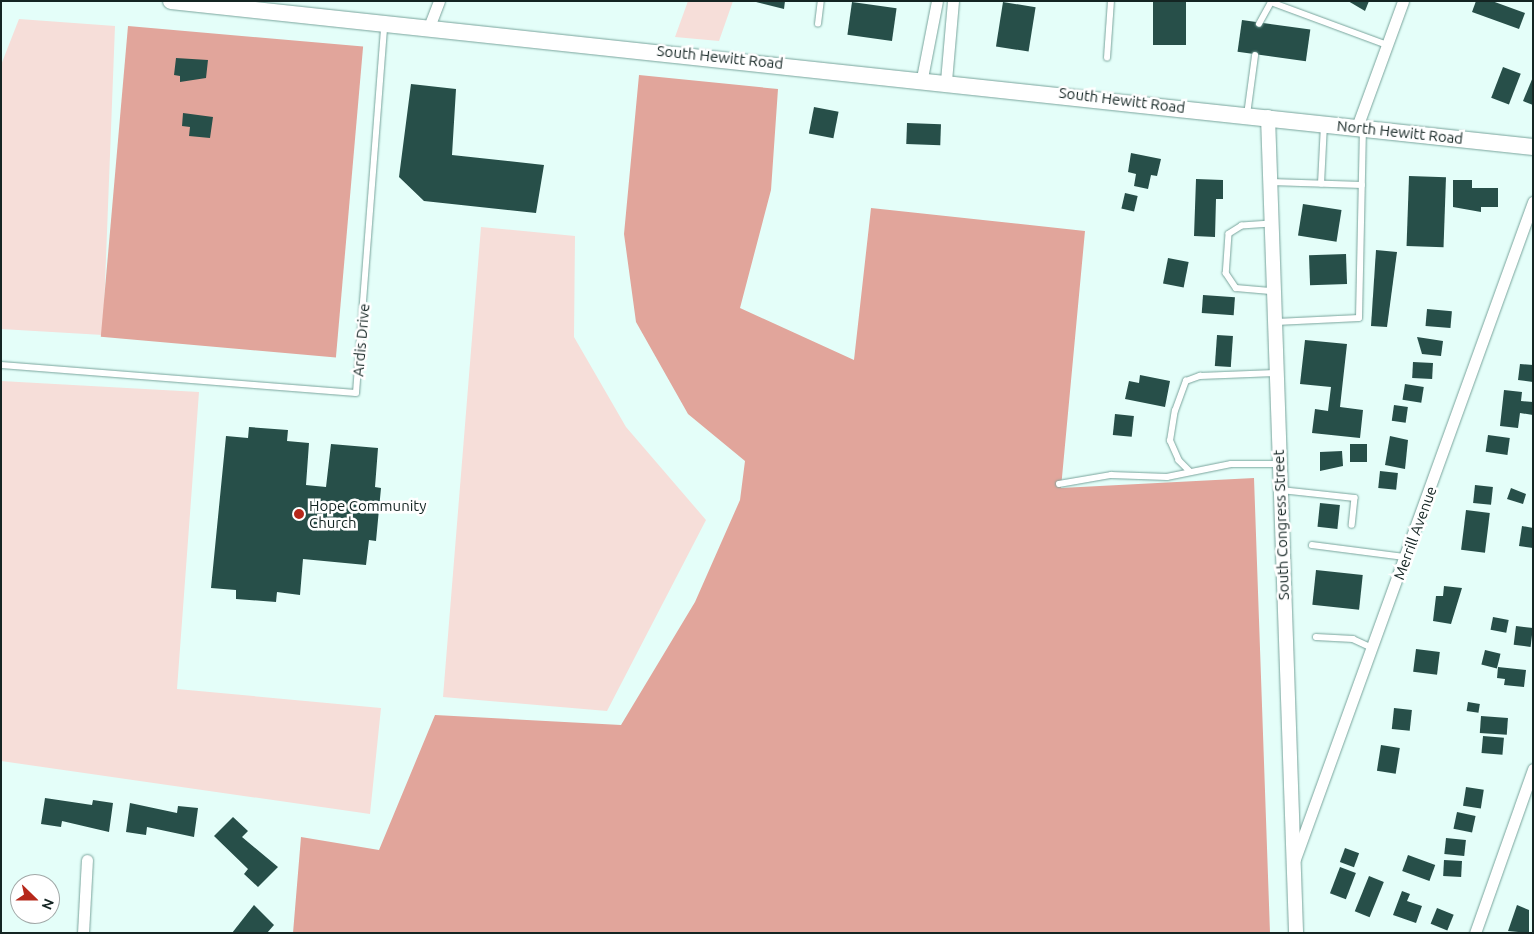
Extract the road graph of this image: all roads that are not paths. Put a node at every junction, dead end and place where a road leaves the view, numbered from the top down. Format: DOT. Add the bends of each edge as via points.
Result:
graph roads {
  1 [pos="171,1"];
  2 [pos="439,1"];
  3 [pos="821,1"];
  4 [pos="937,1"];
  5 [pos="953,1"];
  6 [pos="1111,1"];
  7 [pos="1403,1"];
  8 [pos="384,22"];
  9 [pos="818,24"];
  10 [pos="1259,24"];
  11 [pos="429,27"];
  12 [pos="1387,45"];
  13 [pos="1255,56"];
  14 [pos="1106,58"];
  15 [pos="922,78"];
  16 [pos="946,81"];
  17 [pos="1247,115"];
  18 [pos="1268,117"];
  19 [pos="1324,123"];
  20 [pos="1360,127"];
  21 [pos="1533,146"];
  22 [pos="1270,182"];
  23 [pos="1321,184"];
  24 [pos="1362,185"];
  25 [pos="1533,202"];
  26 [pos="1271,224"];
  27 [pos="1273,291"];
  28 [pos="1274,322"];
  29 [pos="1,365"];
  30 [pos="1275,373"];
  31 [pos="1279,464"];
  32 [pos="1190,472"];
  33 [pos="1058,484"];
  34 [pos="1279,490"];
  35 [pos="1352,525"];
  36 [pos="1312,545"];
  37 [pos="1406,558"];
  38 [pos="1316,637"];
  39 [pos="1374,649"];
  40 [pos="1533,769"];
  41 [pos="87,860"];
  42 [pos="1294,864"];
  43 [pos="83,933"];
  44 [pos="1296,933"];
  45 [pos="1475,933"];
  1 -- 8 [label="main road, South Hewitt Road"];
  2 -- 11 [label="street"];
  3 -- 9 [label="lane"];
  4 -- 15 [label="street"];
  5 -- 16 [label="street"];
  6 -- 14 [label="lane"];
  7 -- 12 [label="street"];
  8 -- 11 [label="main road, South Hewitt Road"];
  8 -- 29 [label="lane, Ardis Drive" via="356,393"];
  10 -- 12 [label="lane" via="1270,2"];
  11 -- 15 [label="main road, South Hewitt Road"];
  12 -- 20 [label="street"];
  13 -- 17 [label="lane"];
  15 -- 16 [label="main road, South Hewitt Road"];
  16 -- 17 [label="main road, South Hewitt Road"];
  17 -- 18 [label="main road, South Hewitt Road"];
  18 -- 19 [label="main road, North Hewitt Road"];
  18 -- 22 [label="street, South Congress Street"];
  19 -- 20 [label="main road, North Hewitt Road"];
  19 -- 23 [label="lane"];
  20 -- 21 [label="main road, North Hewitt Road"];
  20 -- 24 [label="lane"];
  22 -- 23 [label="lane"];
  22 -- 26 [label="street, South Congress Street"];
  23 -- 24 [label="lane"];
  24 -- 28 [label="lane" via="1359,318"];
  25 -- 37 [label="street, Merrill Avenue"];
  26 -- 27 [label="street, South Congress Street"];
  26 -- 27 [label="lane" via="1234,229 1226,243 1226,273 1236,288"];
  27 -- 28 [label="street, South Congress Street"];
  28 -- 30 [label="street, South Congress Street"];
  30 -- 31 [label="street, South Congress Street"];
  30 -- 32 [label="lane" via="1200,376 1186,380 1174,411 1170,440 1179,461"];
  31 -- 32 [label="lane" via="1231,464"];
  31 -- 34 [label="street, South Congress Street"];
  32 -- 33 [label="lane" via="1167,477 1111,475"];
  34 -- 35 [label="lane" via="1355,498"];
  34 -- 42 [label="street, South Congress Street"];
  36 -- 37 [label="lane"];
  37 -- 39 [label="street, Merrill Avenue"];
  38 -- 39 [label="lane" via="1353,639"];
  39 -- 42 [label="street, Merrill Avenue"];
  40 -- 45 [label="street"];
  41 -- 43 [label="street"];
  42 -- 44 [label="street, South Congress Street"];
}
